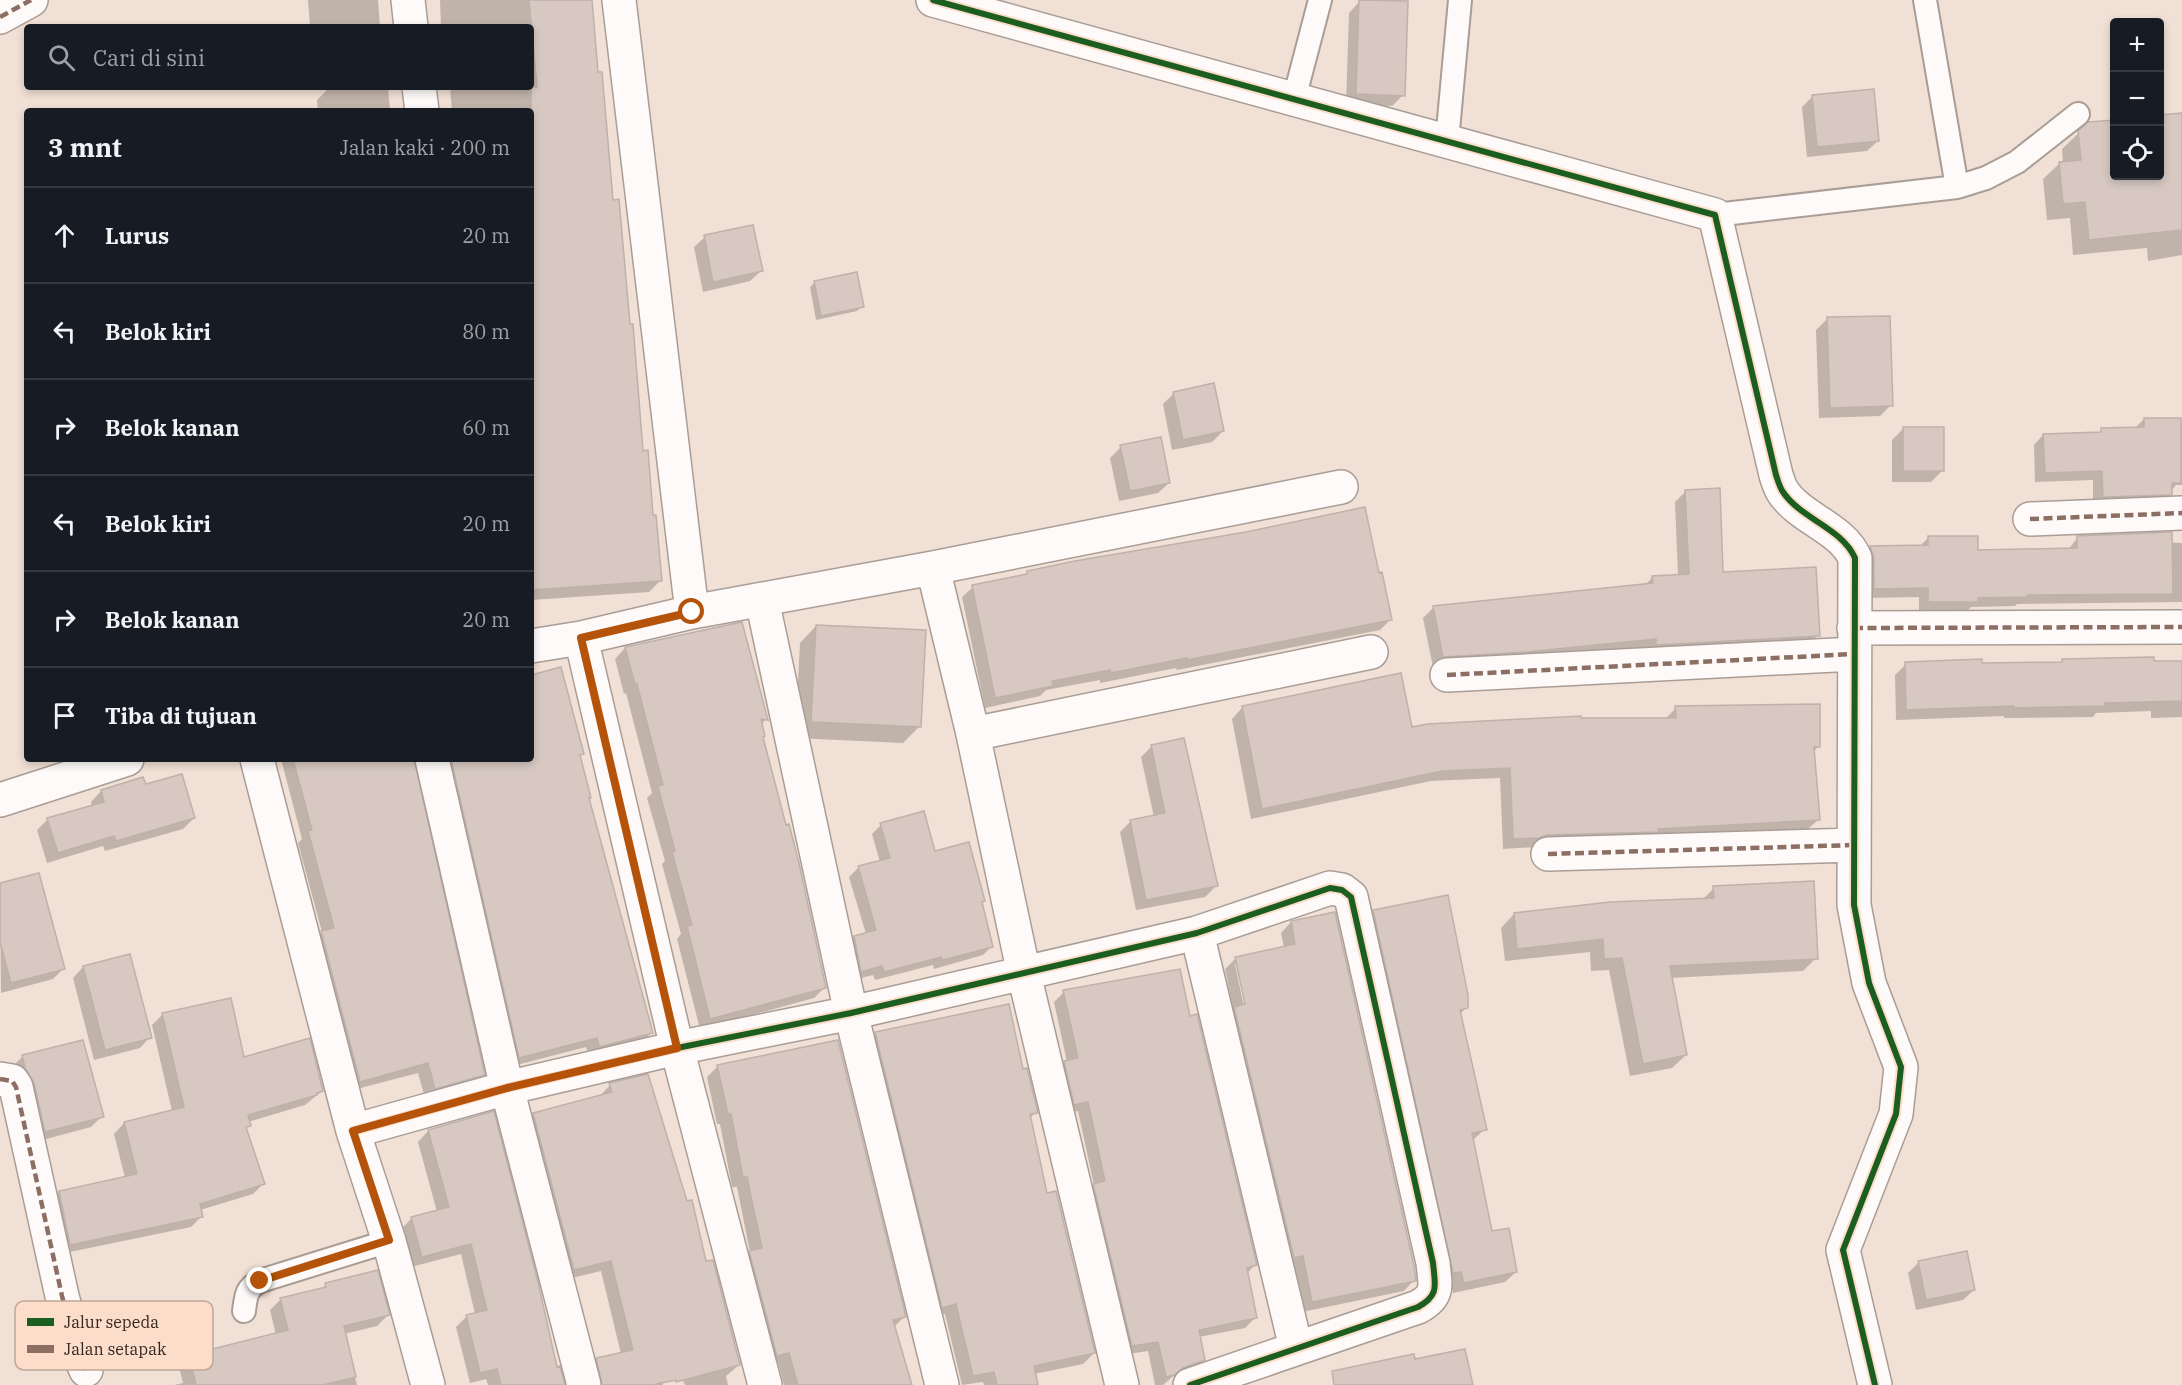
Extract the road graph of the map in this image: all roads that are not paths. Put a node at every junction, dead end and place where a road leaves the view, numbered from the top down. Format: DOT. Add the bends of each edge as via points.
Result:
graph roads {
  1 [pos="31,0"];
  2 [pos="408,0"];
  3 [pos="619,0"];
  4 [pos="933,0"];
  5 [pos="1320,0"];
  6 [pos="1460,0"];
  7 [pos="1925,0"];
  8 [pos="0,17"];
  9 [pos="411,24"];
  10 [pos="419,90"];
  11 [pos="1294,99"];
  12 [pos="422,108"];
  13 [pos="2078,114"];
  14 [pos="1447,141"];
  15 [pos="1957,187"];
  16 [pos="1715,215"];
  17 [pos="1341,488"];
  18 [pos="2182,513"];
  19 [pos="2030,519"];
  20 [pos="933,568"];
  21 [pos="762,600"];
  22 [pos="692,612"];
  23 [pos="2182,627"];
  24 [pos="581,638"];
  25 [pos="1854,641"];
  26 [pos="534,646"];
  27 [pos="1371,652"];
  28 [pos="1447,675"];
  29 [pos="974,734"];
  30 [pos="118,762"];
  31 [pos="258,762"];
  32 [pos="433,762"];
  33 [pos="0,800"];
  34 [pos="1854,845"];
  35 [pos="1548,854"];
  36 [pos="1197,933"];
  37 [pos="1024,974"];
  38 [pos="851,1013"];
  39 [pos="677,1048"];
  40 [pos="0,1079"];
  41 [pos="507,1088"];
  42 [pos="353,1131"];
  43 [pos="389,1240"];
  44 [pos="63,1301"];
  45 [pos="244,1311"];
  46 [pos="1296,1348"];
  47 [pos="428,1385"];
  48 [pos="584,1385"];
  49 [pos="765,1385"];
  50 [pos="942,1385"];
  51 [pos="1122,1385"];
  52 [pos="1190,1385"];
  53 [pos="1875,1385"];
  1 -- 8 [label="street"];
  2 -- 9 [label="street"];
  3 -- 22 [label="street"];
  4 -- 11 [label="street"];
  5 -- 11 [label="lane"];
  6 -- 14 [label="lane"];
  7 -- 15 [label="lane"];
  10 -- 12 [label="street"];
  11 -- 14 [label="street"];
  13 -- 15 [label="lane" via="2017,162"];
  14 -- 16 [label="street"];
  15 -- 16 [label="lane"];
  16 -- 25 [label="street" via="1782,491 1793,504 1847,544 1855,558"];
  17 -- 20 [label="street"];
  18 -- 19 [label="street"];
  20 -- 21 [label="street"];
  20 -- 29 [label="street"];
  21 -- 22 [label="street"];
  21 -- 38 [label="street"];
  22 -- 24 [label="street"];
  23 -- 25 [label="street"];
  24 -- 26 [label="street"];
  24 -- 39 [label="street"];
  25 -- 28 [label="street"];
  25 -- 34 [label="street"];
  27 -- 29 [label="street"];
  29 -- 37 [label="street"];
  30 -- 33 [label="street"];
  31 -- 42 [label="street"];
  32 -- 41 [label="street"];
  34 -- 35 [label="street"];
  34 -- 53 [label="street" via="1854,905 1869,983 1902,1067 1896,1114 1843,1250"];
  36 -- 37 [label="street"];
  36 -- 46 [label="street"];
  36 -- 46 [label="street" via="1330,888 1351,897 1433,1263 1435,1289 1430,1300 1418,1307"];
  37 -- 38 [label="street"];
  37 -- 51 [label="street"];
  38 -- 39 [label="street"];
  38 -- 50 [label="street"];
  39 -- 41 [label="street"];
  39 -- 49 [label="street"];
  40 -- 44 [label="street" via="12,1081 16,1087"];
  41 -- 42 [label="street"];
  41 -- 48 [label="street"];
  42 -- 43 [label="street"];
  43 -- 45 [label="lane" via="260,1281 246,1292"];
  43 -- 47 [label="street"];
  46 -- 52 [label="street"];
}
